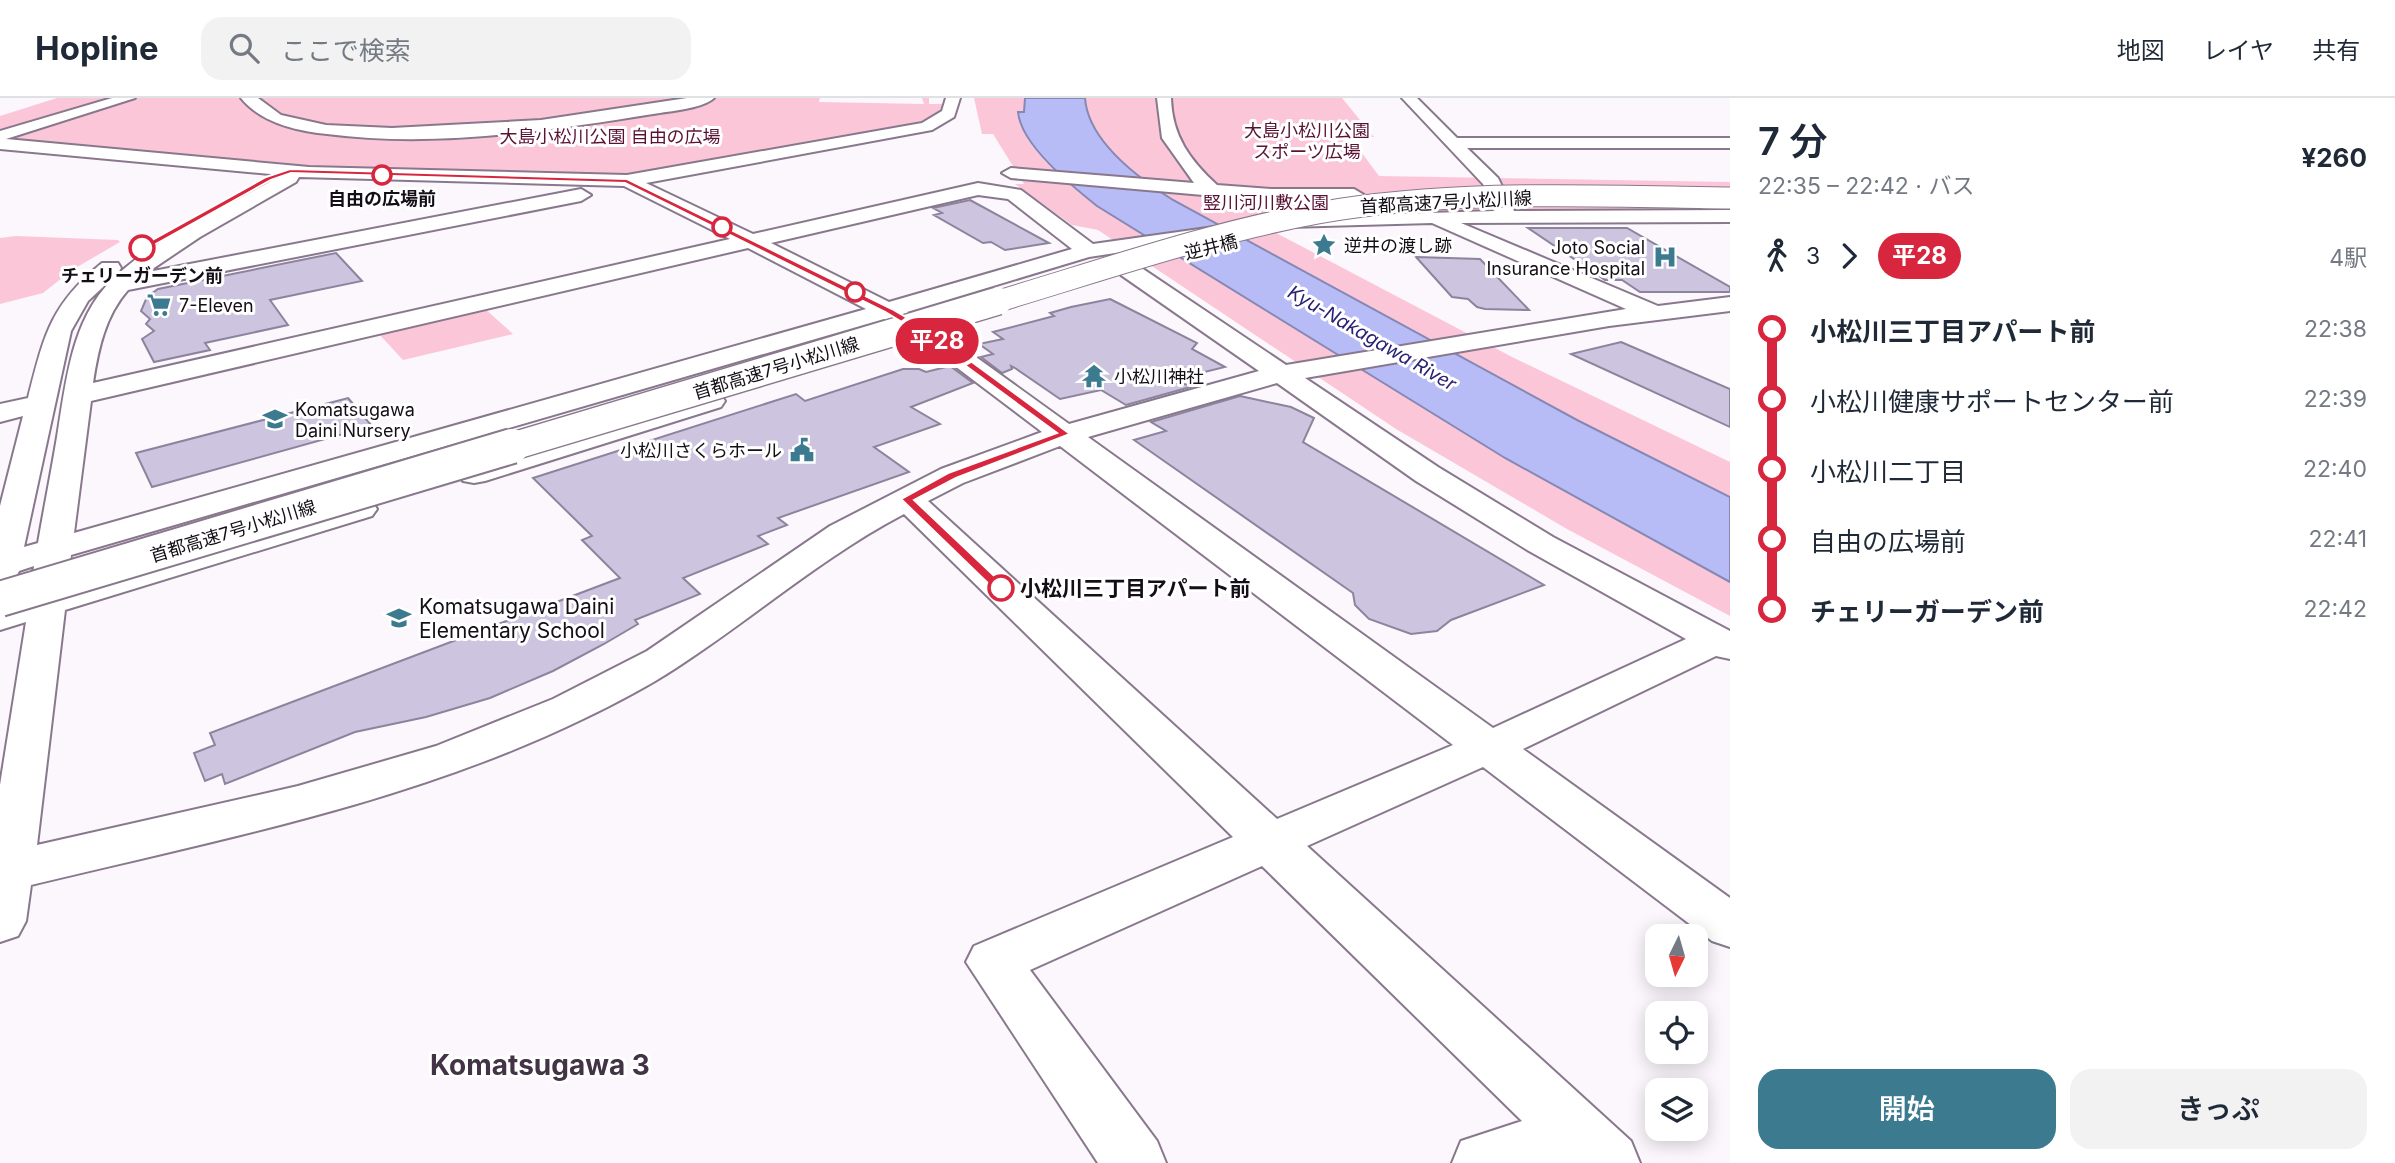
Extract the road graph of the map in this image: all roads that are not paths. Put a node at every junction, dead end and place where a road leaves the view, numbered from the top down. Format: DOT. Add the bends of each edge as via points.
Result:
graph roads {
  1 [pos="128,98"];
  2 [pos="248,98"];
  3 [pos="707,98"];
  4 [pos="953,98"];
  5 [pos="1164,98"];
  6 [pos="1409,98"];
  7 [pos="600,119"];
  8 [pos="355,130"];
  9 [pos="0,136"];
  10 [pos="1455,143"];
  11 [pos="1730,143"];
  12 [pos="0,144"];
  13 [pos="457,149"];
  14 [pos="293,168"];
  15 [pos="1011,173"];
  16 [pos="627,181"];
  17 [pos="1213,191"];
  18 [pos="1730,191"];
  19 [pos="1471,195"];
  20 [pos="1730,198"];
  21 [pos="1507,216"];
  22 [pos="1730,216"];
  23 [pos="1427,217"];
  24 [pos="1290,227"];
  25 [pos="748,240"];
  26 [pos="1089,251"];
  27 [pos="1129,270"];
  28 [pos="121,284"];
  29 [pos="1730,304"];
  30 [pos="888,310"];
  31 [pos="1655,313"];
  32 [pos="928,334"];
  33 [pos="1280,374"];
  34 [pos="79,395"];
  35 [pos="39,404"];
  36 [pos="0,413"];
  37 [pos="1065,434"];
  38 [pos="907,499"];
  39 [pos="54,550"];
  40 [pos="1,571"];
  41 [pos="0,599"];
  42 [pos="48,604"];
  43 [pos="0,618"];
  44 [pos="1723,643"];
  45 [pos="1488,748"];
  46 [pos="1268,841"];
  47 [pos="10,872"];
  48 [pos="0,922"];
  49 [pos="1730,926"];
  50 [pos="1593,1148"];
  51 [pos="1135,1163"];
  52 [pos="1483,1163"];
  1 -- 9 [label="main road"];
  2 -- 8 [label="main road" via="256,109 278,117"];
  3 -- 7 [label="main road"];
  4 -- 16 [label="main road" via="948,116 926,127"];
  5 -- 17 [label="main road" via="1168,135 1185,166"];
  6 -- 10 [label="main road"];
  7 -- 8 [label="main road" via="491,131"];
  7 -- 13 [label="main road" via="607,122 598,132"];
  8 -- 14 [label="main road"];
  10 -- 11 [label="main road"];
  10 -- 21 [label="main road" via="1491,182"];
  12 -- 14 [label="main road"];
  14 -- 16 [label="main road"];
  14 -- 28 [label="main road" via="290,178 154,258"];
  14 -- 35 [label="main road" via="163,236 90,285 68,310 58,331"];
  15 -- 17 [label="main road"];
  16 -- 25 [label="main road"];
  16 -- 28 [label="main road" via="626,187"];
  17 -- 19 [label="main road"];
  18 -- 40 [label="main road, 首都高速7号小松川線, bridge" via="1438,192 1256,215"];
  20 -- 41 [label="main road, 首都高速7号小松川線, bridge" via="1451,199 1374,205 1278,221"];
  21 -- 22 [label="main road"];
  21 -- 23 [label="main road"];
  23 -- 24 [label="main road"];
  23 -- 31 [label="main road"];
  24 -- 26 [label="main road, bridge"];
  24 -- 27 [label="main road, 逆井橋"];
  25 -- 26 [label="main road" via="990,189 1014,194"];
  25 -- 30 [label="main road"];
  25 -- 34 [label="main road"];
  26 -- 30 [label="main road"];
  27 -- 32 [label="main road, 逆井橋"];
  27 -- 33 [label="main road"];
  28 -- 34 [label="main road" via="97,317"];
  29 -- 31 [label="main road"];
  30 -- 32 [label="main road"];
  30 -- 39 [label="main road"];
  31 -- 33 [label="main road"];
  32 -- 37 [label="main road"];
  32 -- 42 [label="main road, 逆井橋"];
  33 -- 37 [label="main road"];
  33 -- 44 [label="main road" via="1427,474 1541,544"];
  34 -- 39 [label="main road"];
  35 -- 36 [label="main road"];
  35 -- 40 [label="main road"];
  37 -- 38 [label="main road" via="952,475"];
  37 -- 45 [label="main road"];
  38 -- 46 [label="main road"];
  38 -- 47 [label="main road" via="842,533 661,660 545,718 451,757 298,803"];
  39 -- 40 [label="main road"];
  39 -- 42 [label="main road"];
  42 -- 43 [label="main road, 逆井橋"];
  42 -- 47 [label="main road"];
  44 -- 45 [label="main road"];
  45 -- 46 [label="main road"];
  45 -- 49 [label="main road"];
  46 -- 50 [label="main road"];
  46 -- 51 [label="main road" via="993,962"];
  47 -- 48 [label="main road"];
  50 -- 52 [label="main road"];
}
